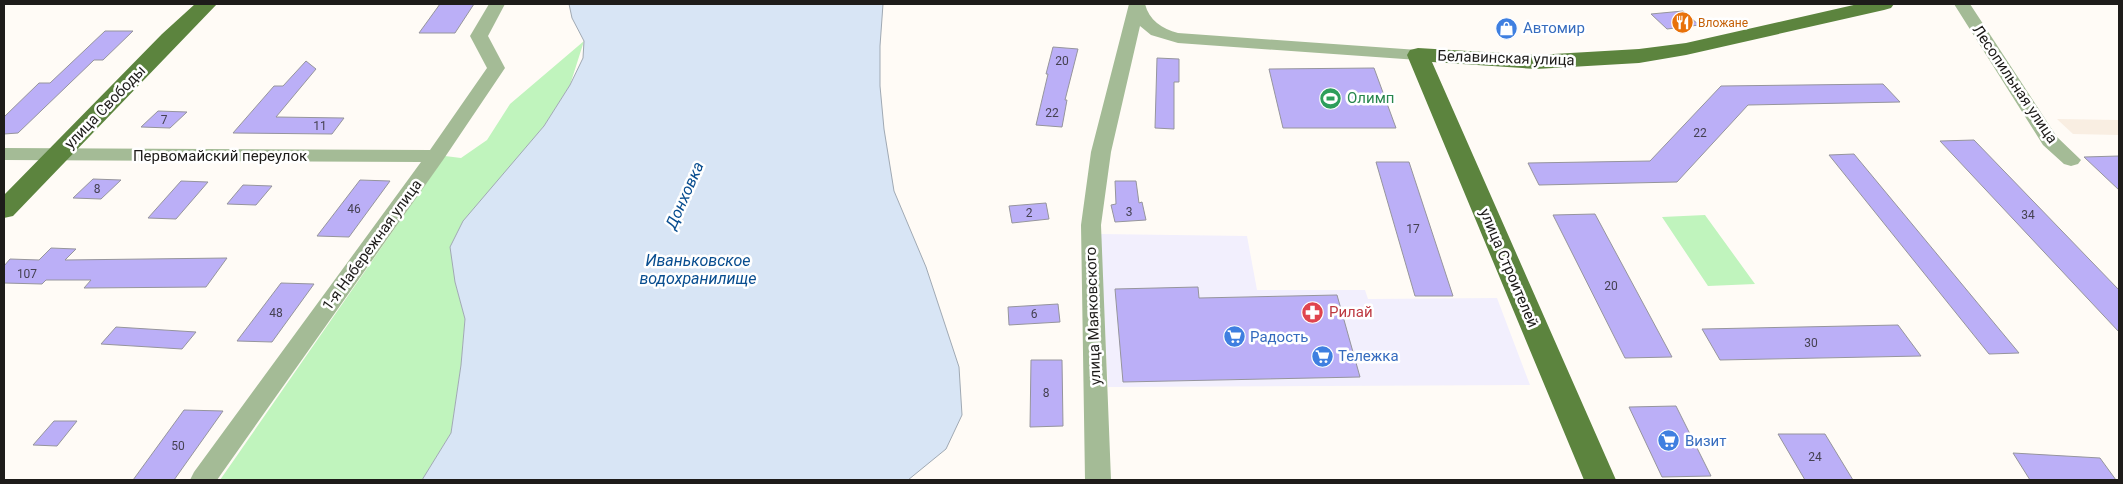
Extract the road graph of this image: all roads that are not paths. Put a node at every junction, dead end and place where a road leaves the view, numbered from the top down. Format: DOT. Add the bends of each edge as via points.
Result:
graph roads {
  1 [pos="207,4"];
  2 [pos="497,4"];
  3 [pos="1884,4"];
  4 [pos="1962,4"];
  5 [pos="1137,5"];
  6 [pos="1418,55"];
  7 [pos="4,154"];
  8 [pos="59,155"];
  9 [pos="436,156"];
  10 [pos="2071,160"];
  11 [pos="4,210"];
  12 [pos="203,480"];
  13 [pos="1098,480"];
  14 [pos="1600,480"];
  1 -- 8 [label="main road, улица Свободы" via="170,38"];
  2 -- 9 [label="street, 1-я Набережная улица" via="479,36 496,68"];
  3 -- 6 [label="main road, Белавинская улица" via="1686,49 1639,56 1536,62"];
  4 -- 10 [label="street, Лесопильная улица" via="2050,141"];
  5 -- 6 [label="street, Белавинская улица" via="1151,28 1178,38"];
  5 -- 13 [label="street, улица Маяковского" via="1101,152 1091,225"];
  6 -- 14 [label="main road, улица Строителей"];
  7 -- 8 [label="street, Первомайский переулок"];
  8 -- 9 [label="street, Первомайский переулок"];
  8 -- 11 [label="main road, улица Свободы"];
  9 -- 12 [label="street, 1-я Набережная улица"];
}
